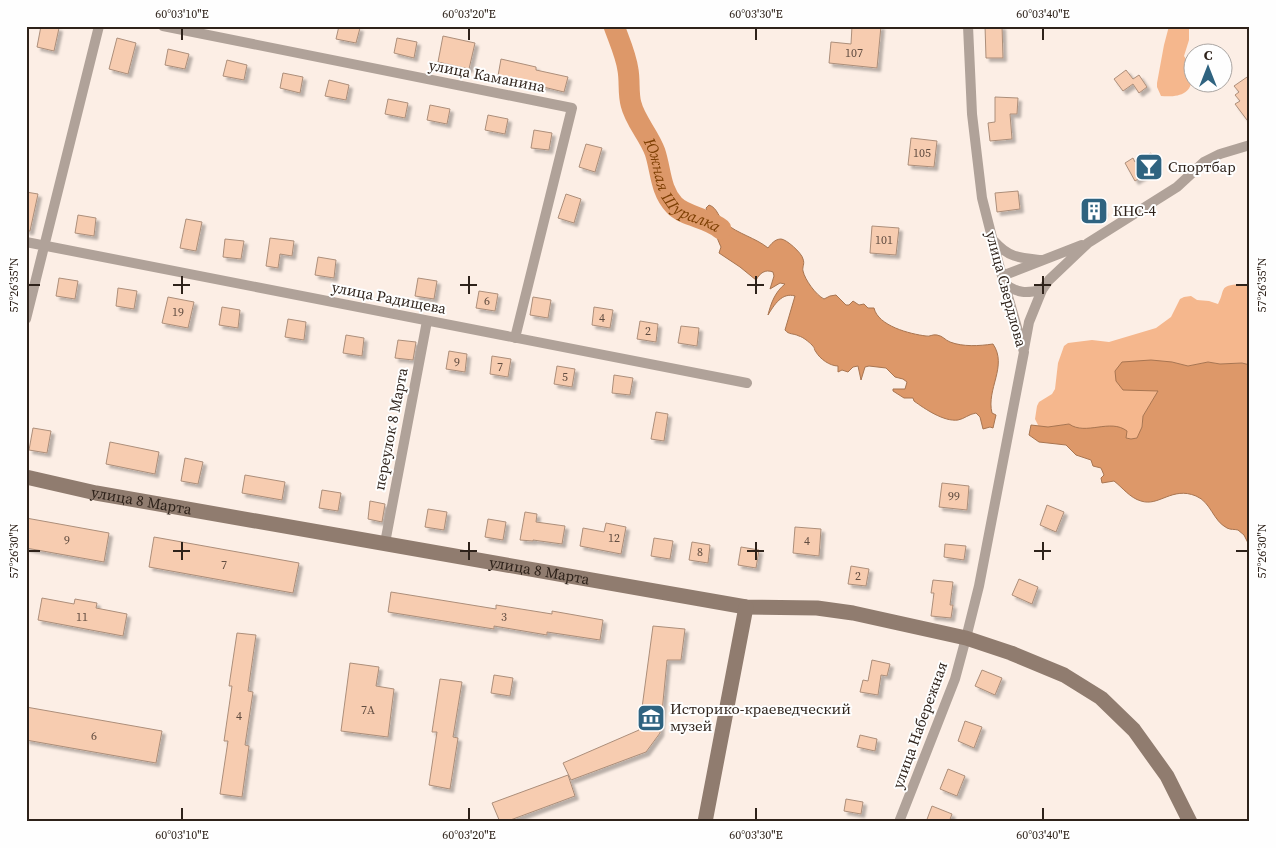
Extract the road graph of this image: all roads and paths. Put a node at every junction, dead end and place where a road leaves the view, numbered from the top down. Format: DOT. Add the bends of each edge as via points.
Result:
graph roads {
  1 [pos="99,26"];
  2 [pos="163,26"];
  3 [pos="968,26"];
  4 [pos="1250,145"];
  5 [pos="992,238"];
  6 [pos="26,242"];
  7 [pos="1088,243"];
  8 [pos="44,247"];
  9 [pos="1044,260"];
  10 [pos="1003,280"];
  11 [pos="1042,290"];
  12 [pos="26,319"];
  13 [pos="427,321"];
  14 [pos="515,338"];
  15 [pos="1024,352"];
  16 [pos="746,383"];
  17 [pos="26,477"];
  18 [pos="385,543"];
  19 [pos="746,607"];
  20 [pos="966,638"];
  21 [pos="705,822"];
  22 [pos="899,822"];
  23 [pos="1190,822"];
  1 -- 8 [label="street"];
  2 -- 14 [label="street, улица Каманина" via="572,108"];
  3 -- 5 [label="street, улица Свердлова" via="972,114 982,198"];
  4 -- 7 [label="street" via="1210,158 1177,187"];
  5 -- 9 [label="street" via="1002,251 1016,258"];
  5 -- 10 [label="street, улица Свердлова"];
  6 -- 8 [label="street, улица Радищева"];
  7 -- 9 [label="street"];
  7 -- 11 [label="street"];
  8 -- 12 [label="street"];
  8 -- 13 [label="street, улица Радищева"];
  9 -- 10 [label="street"];
  10 -- 11 [label="street" via="1012,290 1026,293"];
  10 -- 15 [label="street, улица Свердлова"];
  11 -- 15 [label="street" via="1029,322"];
  13 -- 14 [label="street, улица Радищева"];
  13 -- 18 [label="street, переулок 8 Марта"];
  14 -- 16 [label="street, улица Радищева"];
  15 -- 20 [label="street, улица Свердлова"];
  17 -- 18 [label="street, улица 8 Марта" via="96,493"];
  18 -- 19 [label="street, улица 8 Марта"];
  19 -- 20 [label="street, улица 8 Марта" via="816,608"];
  19 -- 21 [label="street"];
  20 -- 22 [label="street, улица Набережная" via="955,679"];
  20 -- 23 [label="street, улица 8 Марта" via="1064,675 1101,698 1134,730 1168,776"];
}
